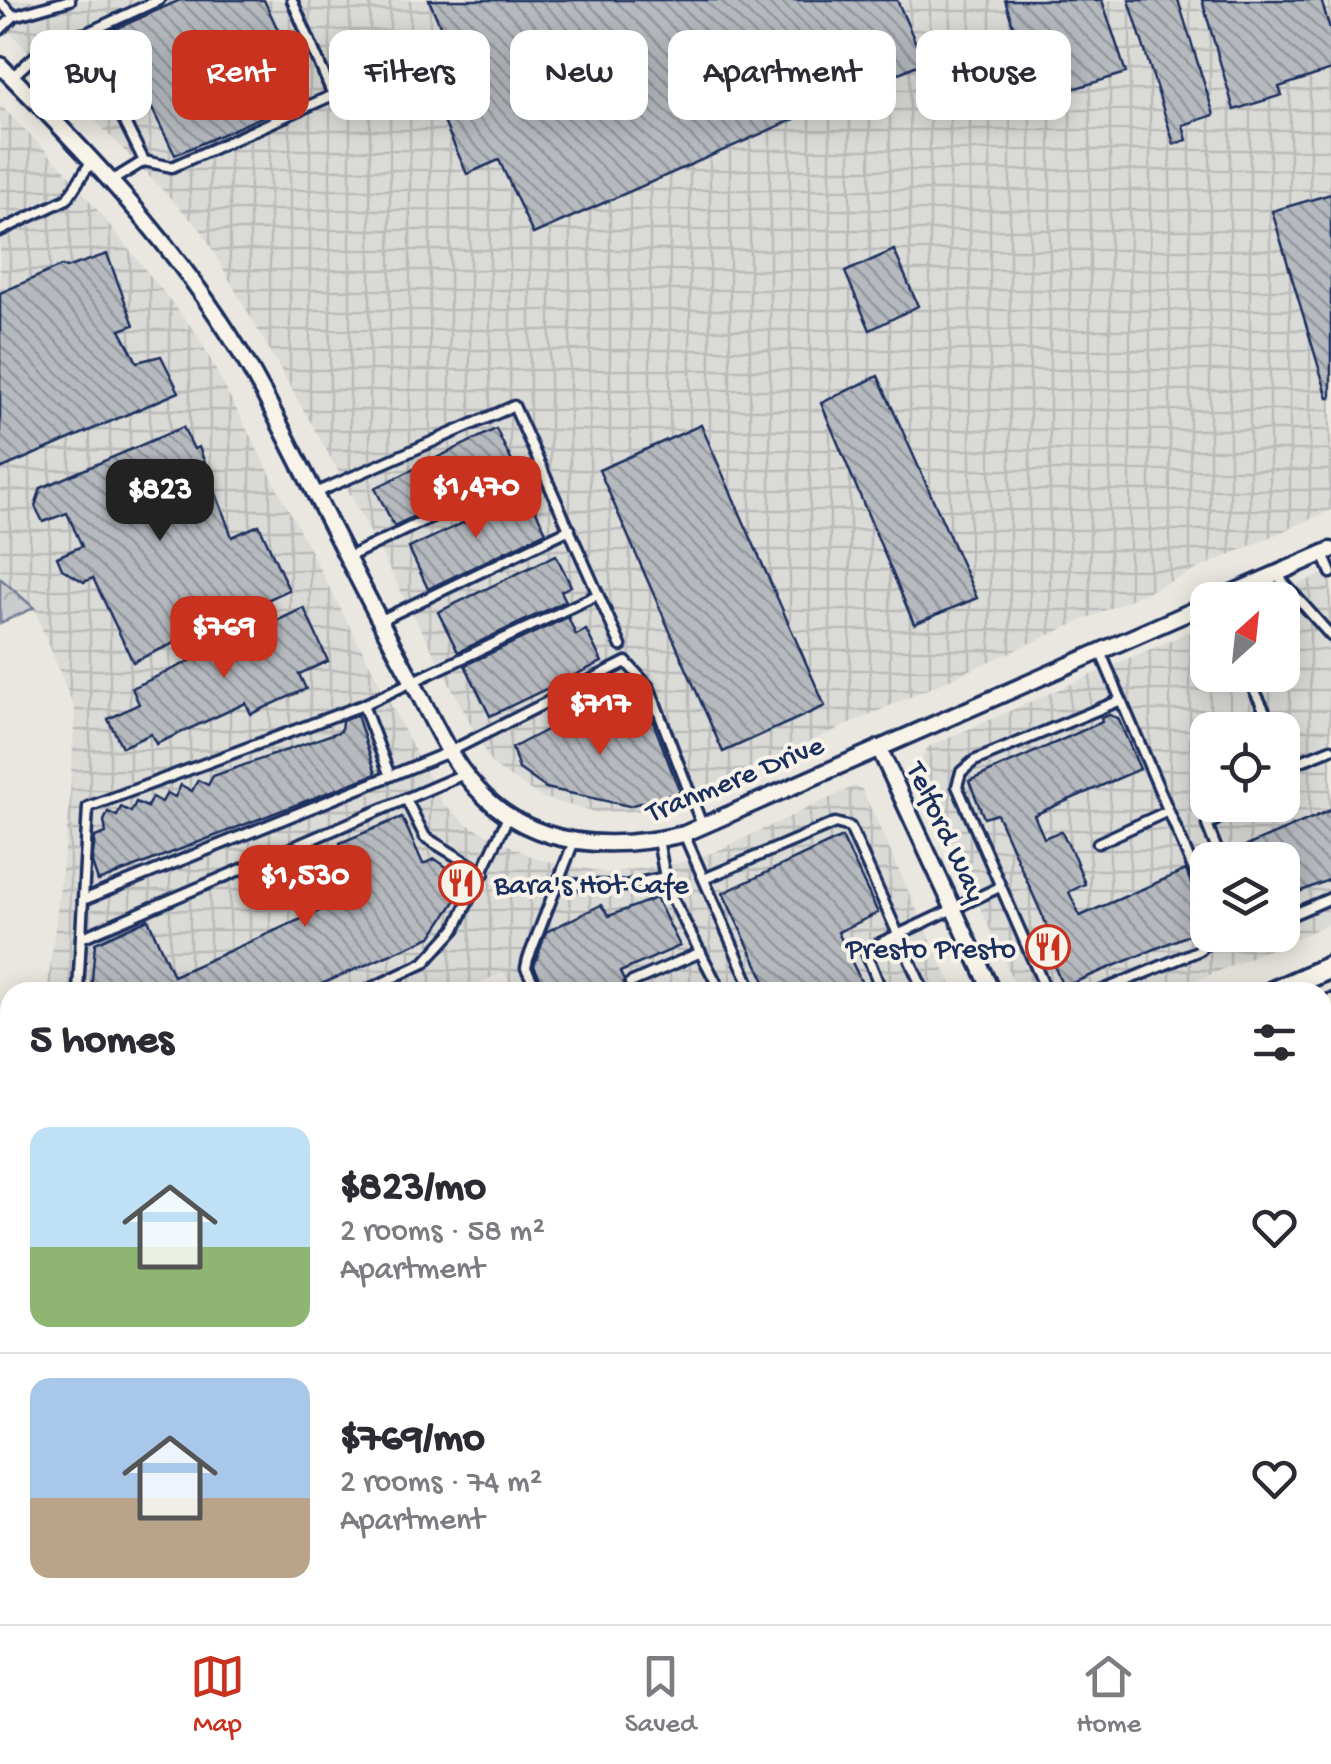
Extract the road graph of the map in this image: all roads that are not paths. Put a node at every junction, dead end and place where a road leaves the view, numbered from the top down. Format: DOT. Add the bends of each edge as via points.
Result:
graph roads {
  1 [pos="70,0"];
  2 [pos="159,0"];
  3 [pos="292,0"];
  4 [pos="0,2"];
  5 [pos="14,16"];
  6 [pos="0,30"];
  7 [pos="90,30"];
  8 [pos="30,62"];
  9 [pos="0,65"];
  10 [pos="12,78"];
  11 [pos="124,120"];
  12 [pos="92,159"];
  13 [pos="144,161"];
  14 [pos="114,180"];
  15 [pos="0,232"];
  16 [pos="540,465"];
  17 [pos="314,494"];
  18 [pos="570,529"];
  19 [pos="1327,552"];
  20 [pos="346,558"];
  21 [pos="1331,573"];
  22 [pos="1276,574"];
  23 [pos="1258,582"];
  24 [pos="597,595"];
  25 [pos="1190,612"];
  26 [pos="378,621"];
  27 [pos="1331,636"];
  28 [pos="621,646"];
  29 [pos="1100,651"];
  30 [pos="413,682"];
  31 [pos="1121,700"];
  32 [pos="363,705"];
  33 [pos="880,748"];
  34 [pos="1331,749"];
  35 [pos="449,752"];
  36 [pos="1300,761"];
  37 [pos="464,774"];
  38 [pos="390,776"];
  39 [pos="406,799"];
  40 [pos="1168,811"];
  41 [pos="509,814"];
  42 [pos="702,826"];
  43 [pos="684,834"];
  44 [pos="658,840"];
  45 [pos="574,841"];
  46 [pos="1098,843"];
  47 [pos="1190,862"];
  48 [pos="484,874"];
  49 [pos="665,877"];
  50 [pos="704,879"];
  51 [pos="557,884"];
  52 [pos="1000,887"];
  53 [pos="1331,898"];
  54 [pos="83,900"];
  55 [pos="953,908"];
  56 [pos="1300,912"];
  57 [pos="898,934"];
  58 [pos="81,938"];
  59 [pos="701,952"];
  60 [pos="1195,952"];
  61 [pos="1331,967"];
  62 [pos="79,982"];
  63 [pos="383,982"];
  64 [pos="533,982"];
  65 [pos="632,982"];
  66 [pos="714,982"];
  67 [pos="749,982"];
  68 [pos="878,982"];
  69 [pos="920,982"];
  70 [pos="987,982"];
  71 [pos="1042,982"];
  72 [pos="1122,982"];
  73 [pos="1297,982"];
  1 -- 5 [label="lane"];
  2 -- 7 [label="lane"];
  3 -- 13 [label="lane" via="333,94 172,167"];
  4 -- 5 [label="lane"];
  5 -- 6 [label="lane"];
  8 -- 10 [label="lane"];
  9 -- 10 [label="street, Tranmere Drive"];
  10 -- 12 [label="street, Tranmere Drive"];
  11 -- 13 [label="lane"];
  12 -- 14 [label="street, Tranmere Drive"];
  12 -- 15 [label="lane" via="67,200"];
  13 -- 14 [label="lane"];
  14 -- 17 [label="street, Tranmere Drive" via="213,307"];
  16 -- 17 [label="lane" via="514,406"];
  16 -- 18 [label="lane"];
  16 -- 20 [label="lane"];
  17 -- 20 [label="street, Tranmere Drive"];
  18 -- 24 [label="lane"];
  18 -- 26 [label="lane"];
  19 -- 21 [label="lane"];
  19 -- 22 [label="street"];
  20 -- 26 [label="street, Tranmere Drive"];
  22 -- 23 [label="street"];
  22 -- 27 [label="lane"];
  24 -- 28 [label="lane"];
  24 -- 30 [label="lane"];
  25 -- 29 [label="street, Tranmere Drive"];
  26 -- 30 [label="street, Tranmere Drive"];
  29 -- 31 [label="lane"];
  29 -- 33 [label="street, Tranmere Drive"];
  30 -- 32 [label="lane"];
  30 -- 35 [label="street, Tranmere Drive"];
  31 -- 40 [label="lane"];
  31 -- 52 [label="lane" via="961,772 957,786"];
  32 -- 38 [label="lane"];
  32 -- 54 [label="lane" via="88,806"];
  33 -- 42 [label="street, Tranmere Drive"];
  33 -- 55 [label="street, Telford Way"];
  34 -- 36 [label="lane"];
  35 -- 37 [label="street, Tranmere Drive"];
  35 -- 38 [label="lane"];
  35 -- 42 [label="lane" via="626,662 649,686"];
  37 -- 39 [label="lane"];
  37 -- 41 [label="street, Tranmere Drive"];
  38 -- 54 [label="lane"];
  39 -- 48 [label="lane" via="425,837"];
  39 -- 58 [label="lane"];
  40 -- 46 [label="lane"];
  40 -- 47 [label="lane"];
  41 -- 45 [label="street, Tranmere Drive"];
  41 -- 48 [label="lane"];
  42 -- 43 [label="street, Tranmere Drive"];
  43 -- 44 [label="street, Tranmere Drive"];
  43 -- 50 [label="lane"];
  44 -- 45 [label="street, Tranmere Drive" via="632,846"];
  44 -- 49 [label="lane"];
  45 -- 51 [label="lane"];
  48 -- 63 [label="lane" via="455,928 424,963"];
  49 -- 51 [label="lane" via="626,886"];
  49 -- 59 [label="lane"];
  50 -- 57 [label="lane" via="835,823 850,828"];
  50 -- 67 [label="lane"];
  51 -- 64 [label="lane" via="528,959"];
  52 -- 55 [label="lane"];
  52 -- 71 [label="lane"];
  53 -- 56 [label="lane"];
  54 -- 58 [label="lane"];
  55 -- 57 [label="lane"];
  55 -- 70 [label="street, Telford Way"];
  57 -- 68 [label="lane" via="864,950"];
  57 -- 69 [label="lane"];
  58 -- 62 [label="lane"];
  59 -- 65 [label="lane"];
  59 -- 66 [label="lane"];
  60 -- 72 [label="lane"];
  61 -- 73 [label="main road"];
}
